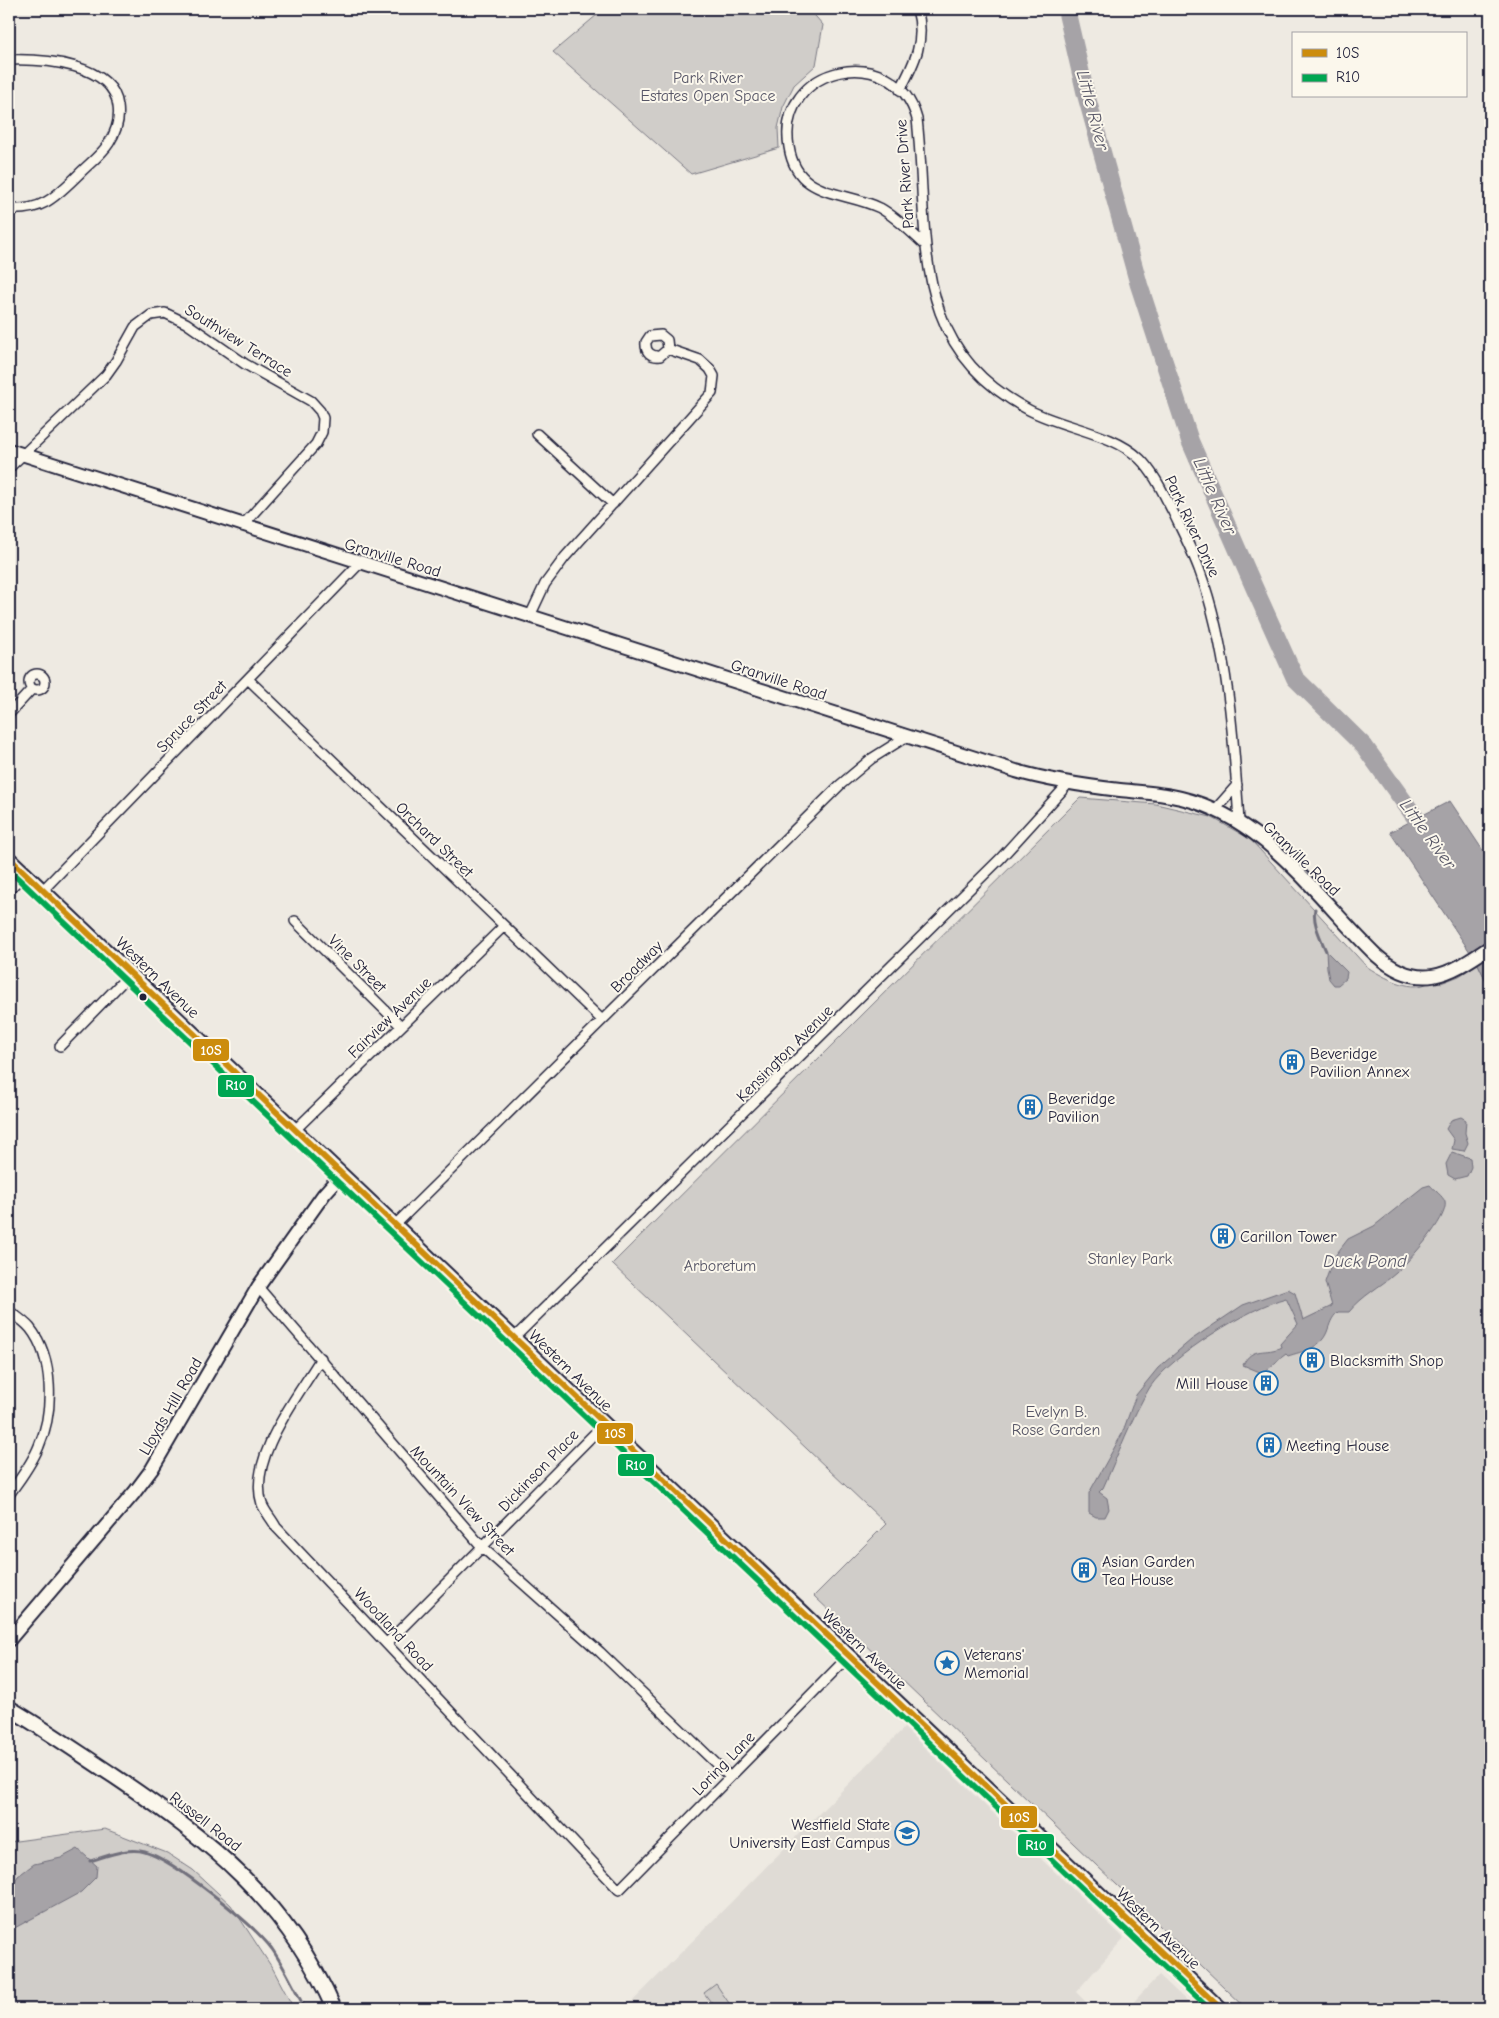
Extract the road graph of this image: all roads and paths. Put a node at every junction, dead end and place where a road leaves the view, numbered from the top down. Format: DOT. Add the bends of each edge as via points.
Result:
graph roads {
  1 [pos="917,9"];
  2 [pos="9,60"];
  3 [pos="900,90"];
  4 [pos="9,209"];
  5 [pos="924,244"];
  6 [pos="668,348"];
  7 [pos="537,434"];
  8 [pos="9,450"];
  9 [pos="22,454"];
  10 [pos="9,468"];
  11 [pos="613,504"];
  12 [pos="242,526"];
  13 [pos="360,563"];
  14 [pos="530,616"];
  15 [pos="248,679"];
  16 [pos="32,689"];
  17 [pos="9,714"];
  18 [pos="906,737"];
  19 [pos="1068,784"];
  20 [pos="1237,785"];
  21 [pos="1214,810"];
  22 [pos="1239,822"];
  23 [pos="9,858"];
  24 [pos="25,873"];
  25 [pos="9,890"];
  26 [pos="43,890"];
  27 [pos="295,922"];
  28 [pos="504,926"];
  29 [pos="1490,947"];
  30 [pos="130,973"];
  31 [pos="602,1020"];
  32 [pos="401,1026"];
  33 [pos="60,1046"];
  34 [pos="294,1130"];
  35 [pos="341,1175"];
  36 [pos="395,1225"];
  37 [pos="258,1287"];
  38 [pos="9,1311"];
  39 [pos="514,1338"];
  40 [pos="321,1358"];
  41 [pos="604,1424"];
  42 [pos="9,1496"];
  43 [pos="483,1548"];
  44 [pos="9,1640"];
  45 [pos="387,1643"];
  46 [pos="848,1656"];
  47 [pos="9,1708"];
  48 [pos="730,1777"];
  49 [pos="619,1890"];
  50 [pos="334,2009"];
  51 [pos="1221,2009"];
  1 -- 3 [label="street" via="921,29 918,53"];
  2 -- 4 [label="street" via="48,63 94,73 105,80 114,92 119,111 116,127 106,147 54,197 35,208"];
  3 -- 5 [label="street, Park River Drive" via="913,106 917,119"];
  3 -- 5 [label="street, Park River Drive" via="880,75 867,71 846,70 832,74 797,99 790,117 788,145 795,166 808,182 828,193 880,208"];
  5 -- 20 [label="street, Park River Drive" via="931,284 942,319 959,351 978,373 1031,411 1123,446 1140,459 1156,480 1188,544 1206,592 1222,662"];
  6 -- 11 [label="street" via="704,363 714,376 714,388"];
  7 -- 11 [label="street"];
  8 -- 9 [label="main road, Granville Road"];
  9 -- 10 [label="street"];
  9 -- 12 [label="main road, Granville Road"];
  9 -- 12 [label="street, Southview Terrace" via="33,447 111,368 142,320 165,313 186,323 244,364 310,401 323,418 322,432 316,444"];
  11 -- 14 [label="street" via="551,576"];
  12 -- 13 [label="main road, Granville Road"];
  13 -- 14 [label="main road, Granville Road"];
  13 -- 15 [label="street, Spruce Street"];
  14 -- 18 [label="main road, Granville Road"];
  15 -- 26 [label="street, Spruce Street"];
  15 -- 28 [label="street, Orchard Street"];
  16 -- 17 [label="street"];
  18 -- 19 [label="main road, Granville Road"];
  18 -- 31 [label="street, Broadway" via="871,759 840,785"];
  19 -- 21 [label="main road, Granville Road" via="1174,796"];
  19 -- 39 [label="street, Kensington Avenue" via="1000,859"];
  20 -- 21 [label="street"];
  20 -- 22 [label="street, Park River Drive"];
  21 -- 22 [label="main road, Granville Road"];
  22 -- 29 [label="main road, Granville Road" via="1291,866 1368,948 1391,967 1413,975 1443,974"];
  23 -- 24 [label="main road, Western Avenue"];
  24 -- 25 [label="street"];
  24 -- 26 [label="main road, Western Avenue"];
  26 -- 30 [label="main road, Western Avenue"];
  27 -- 32 [label="street, Vine Street"];
  28 -- 31 [label="street, Orchard Street"];
  28 -- 32 [label="street, Fairview Avenue"];
  30 -- 33 [label="street"];
  30 -- 34 [label="main road, Western Avenue"];
  31 -- 36 [label="street, Broadway"];
  32 -- 34 [label="street, Fairview Avenue"];
  34 -- 35 [label="main road, Western Avenue"];
  35 -- 36 [label="main road, Western Avenue"];
  35 -- 37 [label="main road, Lloyds Hill Road"];
  36 -- 39 [label="main road, Western Avenue"];
  37 -- 40 [label="street, Mountain View Street"];
  37 -- 44 [label="main road, Lloyds Hill Road" via="152,1469"];
  38 -- 42 [label="street" via="26,1324 37,1339 48,1377 50,1398 40,1445"];
  39 -- 41 [label="main road, Western Avenue"];
  40 -- 43 [label="street, Mountain View Street"];
  40 -- 45 [label="street, Woodland Road" via="267,1448 261,1467 262,1502 276,1527"];
  41 -- 43 [label="street, Dickinson Place"];
  41 -- 46 [label="main road, Western Avenue"];
  43 -- 45 [label="street, Dickinson Place"];
  43 -- 48 [label="street, Mountain View Street" via="600,1652"];
  45 -- 49 [label="street, Woodland Road"];
  46 -- 48 [label="street, Loring Lane"];
  46 -- 51 [label="main road, Western Avenue"];
  47 -- 50 [label="main road, Russell Road" via="159,1806 237,1868 296,1941"];
  48 -- 49 [label="street, Loring Lane"];
}
